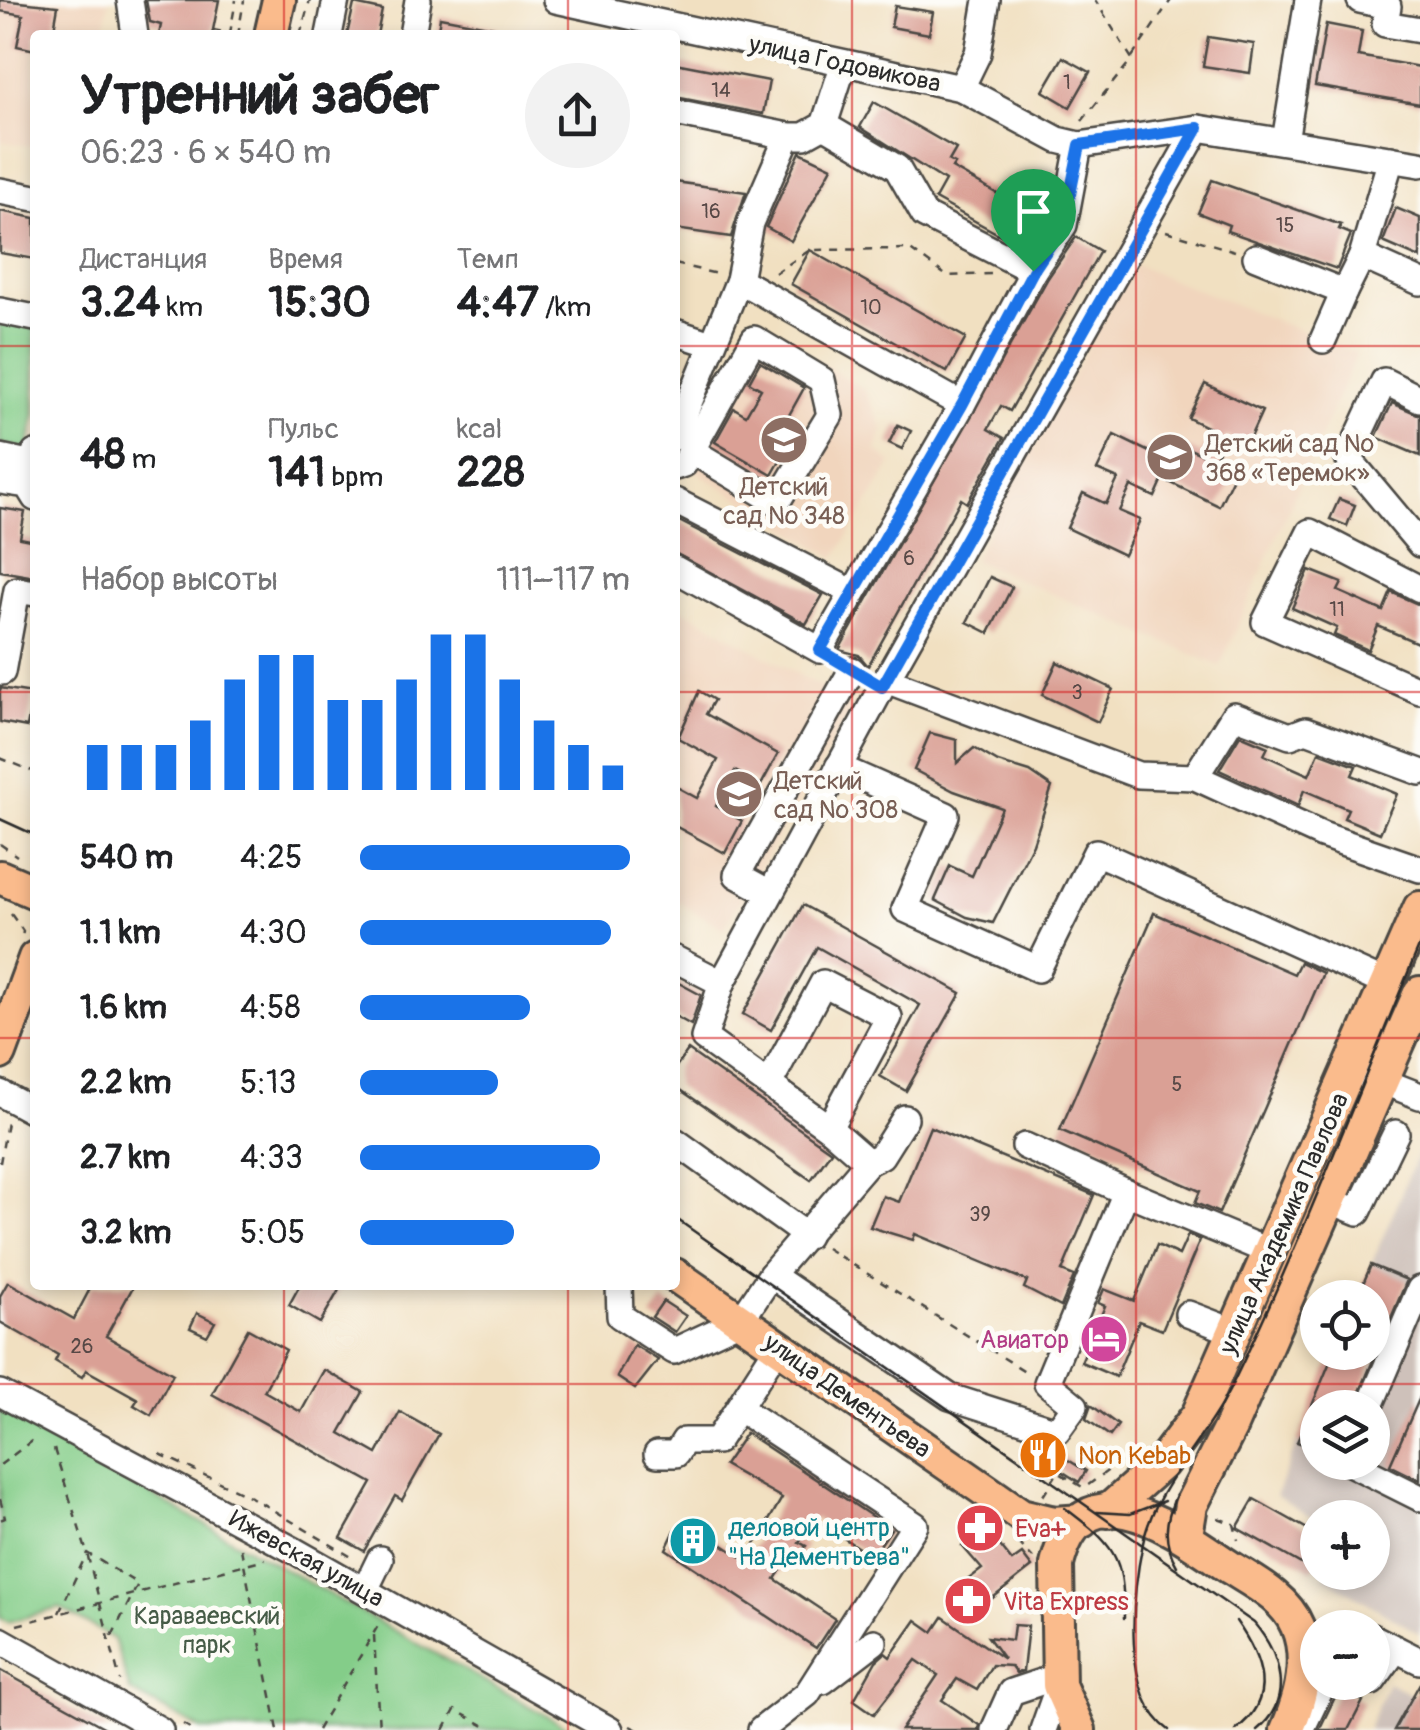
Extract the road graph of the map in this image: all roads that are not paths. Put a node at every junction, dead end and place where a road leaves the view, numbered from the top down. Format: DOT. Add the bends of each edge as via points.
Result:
graph roads {
  1 [pos="130,0"];
  2 [pos="279,0"];
  3 [pos="336,0"];
  4 [pos="418,0"];
  5 [pos="556,0"];
  6 [pos="987,0"];
  7 [pos="1308,0"];
  8 [pos="1360,0"];
  9 [pos="1388,3"];
  10 [pos="646,10"];
  11 [pos="134,30"];
  12 [pos="272,30"];
  13 [pos="329,30"];
  14 [pos="413,30"];
  15 [pos="1420,30"];
  16 [pos="844,63"];
  17 [pos="960,88"];
  18 [pos="680,114"];
  19 [pos="824,126"];
  20 [pos="1198,128"];
  21 [pos="788,136"];
  22 [pos="1285,140"];
  23 [pos="1073,144"];
  24 [pos="1391,158"];
  25 [pos="1420,164"];
  26 [pos="0,191"];
  27 [pos="30,197"];
  28 [pos="1362,256"];
  29 [pos="1256,258"];
  30 [pos="1033,271"];
  31 [pos="1420,282"];
  32 [pos="746,284"];
  33 [pos="1344,292"];
  34 [pos="0,311"];
  35 [pos="30,317"];
  36 [pos="680,334"];
  37 [pos="1322,340"];
  38 [pos="711,344"];
  39 [pos="1420,399"];
  40 [pos="962,405"];
  41 [pos="681,452"];
  42 [pos="0,457"];
  43 [pos="30,463"];
  44 [pos="0,481"];
  45 [pos="30,490"];
  46 [pos="680,504"];
  47 [pos="1418,537"];
  48 [pos="680,572"];
  49 [pos="1420,589"];
  50 [pos="30,592"];
  51 [pos="852,592"];
  52 [pos="820,650"];
  53 [pos="852,670"];
  54 [pos="2,672"];
  55 [pos="884,684"];
  56 [pos="1420,691"];
  57 [pos="838,768"];
  58 [pos="1420,772"];
  59 [pos="1195,777"];
  60 [pos="1420,868"];
  61 [pos="0,877"];
  62 [pos="30,890"];
  63 [pos="770,893"];
  64 [pos="1420,908"];
  65 [pos="680,962"];
  66 [pos="30,965"];
  67 [pos="722,984"];
  68 [pos="1387,984"];
  69 [pos="1420,993"];
  70 [pos="10,994"];
  71 [pos="0,1053"];
  72 [pos="1350,1068"];
  73 [pos="1382,1082"];
  74 [pos="768,1084"];
  75 [pos="0,1093"];
  76 [pos="1420,1096"];
  77 [pos="30,1109"];
  78 [pos="905,1118"];
  79 [pos="830,1128"];
  80 [pos="1396,1133"];
  81 [pos="680,1145"];
  82 [pos="1025,1146"];
  83 [pos="868,1162"];
  84 [pos="1126,1192"];
  85 [pos="1331,1201"];
  86 [pos="807,1236"];
  87 [pos="1270,1252"];
  88 [pos="770,1275"];
  89 [pos="680,1279"];
  90 [pos="1420,1289"];
  91 [pos="618,1290"];
  92 [pos="1188,1314"];
  93 [pos="741,1320"];
  94 [pos="1235,1332"];
  95 [pos="778,1346"];
  96 [pos="1377,1390"];
  97 [pos="0,1393"];
  98 [pos="740,1408"];
  99 [pos="657,1454"];
  100 [pos="1384,1480"];
  101 [pos="1420,1498"];
  102 [pos="1027,1507"];
  103 [pos="1095,1516"];
  104 [pos="1186,1535"];
  105 [pos="380,1559"];
  106 [pos="1057,1565"];
  107 [pos="365,1590"];
  108 [pos="1300,1623"];
  109 [pos="5,1634"];
  110 [pos="874,1642"];
  111 [pos="1390,1646"];
  112 [pos="1396,1649"];
  113 [pos="1390,1657"];
  114 [pos="1420,1661"];
  115 [pos="1059,1681"];
  116 [pos="1300,1688"];
  117 [pos="807,1694"];
  118 [pos="1315,1700"];
  119 [pos="160,1730"];
  120 [pos="610,1730"];
  121 [pos="761,1730"];
  122 [pos="994,1730"];
  123 [pos="1044,1730"];
  124 [pos="1079,1730"];
  125 [pos="1287,1730"];
  126 [pos="1301,1730"];
  1 -- 11 [label="street"];
  2 -- 12 [label="main road"];
  3 -- 13 [label="street"];
  4 -- 14 [label="street"];
  5 -- 10 [label="street, улица Годовикова"];
  6 -- 17 [label="street" via="978,53"];
  7 -- 22 [label="street"];
  8 -- 9 [label="street"];
  9 -- 15 [label="street" via="1385,24"];
  10 -- 16 [label="street, улица Годовикова"];
  16 -- 17 [label="street, улица Годовикова"];
  16 -- 19 [label="street"];
  17 -- 23 [label="street, улица Годовикова"];
  18 -- 21 [label="street"];
  19 -- 21 [label="street"];
  19 -- 30 [label="street" via="896,168 924,215"];
  20 -- 22 [label="street"];
  20 -- 23 [label="street"];
  20 -- 55 [label="street"];
  21 -- 32 [label="street" via="750,223"];
  22 -- 24 [label="street"];
  23 -- 30 [label="street" via="1064,224"];
  24 -- 25 [label="street"];
  24 -- 28 [label="street"];
  26 -- 27 [label="street"];
  28 -- 31 [label="street"];
  28 -- 33 [label="street"];
  29 -- 33 [label="street"];
  30 -- 40 [label="street"];
  32 -- 38 [label="street"];
  32 -- 40 [label="street"];
  33 -- 37 [label="street"];
  34 -- 35 [label="street"];
  36 -- 38 [label="street"];
  38 -- 41 [label="street"];
  39 -- 47 [label="street" via="1384,381 1348,458"];
  40 -- 51 [label="street"];
  41 -- 41 [label="street" via="754,339 822,380 830,416 777,502"];
  42 -- 43 [label="street"];
  44 -- 45 [label="street"];
  46 -- 51 [label="street"];
  48 -- 52 [label="street"];
  49 -- 56 [label="street" via="1310,532 1254,618"];
  50 -- 54 [label="street" via="17,590"];
  51 -- 52 [label="street"];
  52 -- 53 [label="street"];
  53 -- 55 [label="street"];
  53 -- 63 [label="street" via="738,874"];
  55 -- 57 [label="street"];
  55 -- 59 [label="street" via="1138,776"];
  57 -- 63 [label="street"];
  57 -- 68 [label="street" via="946,815 905,909 1038,969 1096,852"];
  58 -- 59 [label="street" via="1306,730 1290,736 1234,714"];
  59 -- 60 [label="street" via="1322,835"];
  61 -- 62 [label="main road"];
  63 -- 67 [label="street"];
  64 -- 68 [label="main road, улица Академика Павлова"];
  65 -- 67 [label="street"];
  66 -- 70 [label="main road"];
  67 -- 74 [label="street" via="704,1038"];
  68 -- 72 [label="main road, улица Академика Павлова"];
  69 -- 73 [label="main road, улица Академика Павлова"];
  70 -- 71 [label="main road"];
  72 -- 73 [label="street"];
  72 -- 87 [label="main road, улица Академика Павлова"];
  73 -- 76 [label="street"];
  73 -- 85 [label="main road, улица Академика Павлова"];
  74 -- 79 [label="street"];
  74 -- 79 [label="street" via="823,983 890,1017"];
  75 -- 77 [label="street"];
  78 -- 83 [label="street" via="881,1156"];
  79 -- 83 [label="street"];
  80 -- 85 [label="street" via="1358,1212"];
  81 -- 86 [label="street"];
  82 -- 84 [label="street"];
  83 -- 86 [label="street"];
  84 -- 87 [label="street"];
  84 -- 88 [label="street" via="1047,1383 1075,1406 1057,1431 950,1397"];
  85 -- 104 [label="main road, улица Академика Павлова" via="1191,1504"];
  86 -- 88 [label="street"];
  87 -- 94 [label="main road, улица Академика Павлова"];
  88 -- 93 [label="street"];
  89 -- 93 [label="main road, улица Дементьева"];
  90 -- 96 [label="street"];
  91 -- 93 [label="street" via="620,1316 674,1351"];
  92 -- 94 [label="street"];
  93 -- 95 [label="main road, улица Дементьева"];
  94 -- 103 [label="main road, улица Академика Павлова" via="1176,1448"];
  95 -- 98 [label="street"];
  95 -- 102 [label="main road, улица Дементьева"];
  97 -- 107 [label="street, Ижевская улица"];
  98 -- 99 [label="street" via="718,1441 684,1441 676,1454"];
  98 -- 117 [label="street" via="915,1526"];
  100 -- 101 [label="street"];
  102 -- 103 [label="main road, улица Дементьева" via="1054,1523"];
  102 -- 106 [label="main road, улица Дементьева"];
  103 -- 104 [label="main road, улица Дементьева" via="1142,1512"];
  103 -- 106 [label="main road" via="1061,1547"];
  104 -- 108 [label="main road, улица Дементьева" via="1278,1599"];
  105 -- 107 [label="street"];
  106 -- 115 [label="main road"];
  107 -- 120 [label="street, Ижевская улица"];
  109 -- 119 [label="street"];
  110 -- 117 [label="street"];
  111 -- 112 [label="street"];
  112 -- 113 [label="street"];
  112 -- 114 [label="street"];
  115 -- 122 [label="street" via="1011,1692"];
  115 -- 123 [label="street"];
  115 -- 124 [label="main road"];
  116 -- 125 [label="main road, улица Дементьева"];
  117 -- 121 [label="street"];
  118 -- 126 [label="street"];
}
